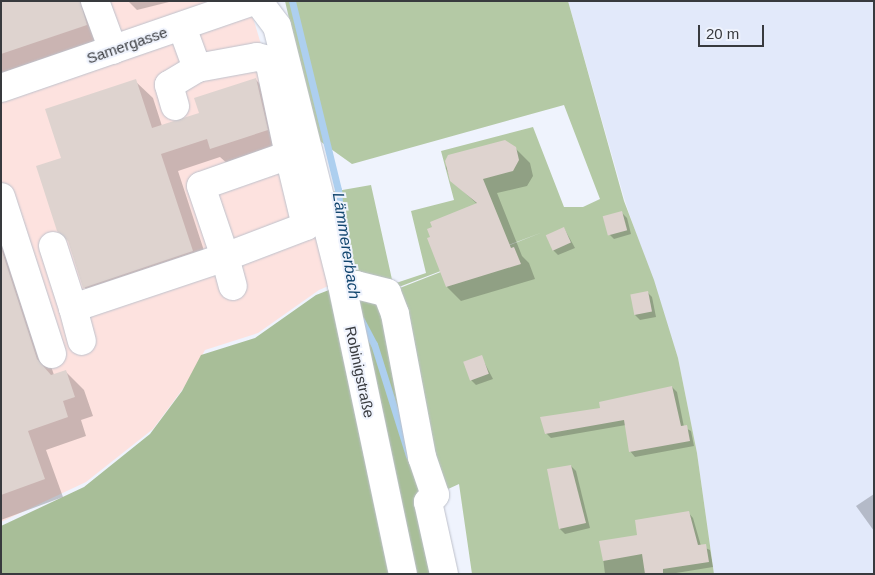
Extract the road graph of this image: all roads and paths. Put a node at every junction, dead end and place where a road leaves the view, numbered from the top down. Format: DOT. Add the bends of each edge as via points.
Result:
graph roads {
  1 [pos="95,1"];
  2 [pos="253,1"];
  3 [pos="258,1"];
  4 [pos="182,27"];
  5 [pos="113,50"];
  6 [pos="197,68"];
  7 [pos="1,88"];
  8 [pos="175,106"];
  9 [pos="289,154"];
  10 [pos="1,197"];
  11 [pos="53,246"];
  12 [pos="225,257"];
  13 [pos="349,285"];
  14 [pos="234,286"];
  15 [pos="73,308"];
  16 [pos="82,341"];
  17 [pos="52,354"];
  18 [pos="403,574"];
  19 [pos="444,574"];
  1 -- 5 [label="street"];
  2 -- 4 [label="street, Samergasse"];
  3 -- 13 [label="street, Robinigstraße" via="277,26"];
  4 -- 5 [label="street, Samergasse"];
  4 -- 6 [label="street"];
  5 -- 7 [label="street, Samergasse"];
  6 -- 8 [label="street" via="169,85"];
  6 -- 9 [label="street" via="257,57 270,60"];
  9 -- 12 [label="street" via="306,226"];
  9 -- 12 [label="street" via="201,186"];
  10 -- 17 [label="street"];
  11 -- 15 [label="street"];
  12 -- 14 [label="street"];
  12 -- 15 [label="street"];
  13 -- 18 [label="street, Robinigstraße"];
  13 -- 19 [label="street" via="387,293 395,314 422,457 435,495 428,502"];
  15 -- 16 [label="street"];
}
